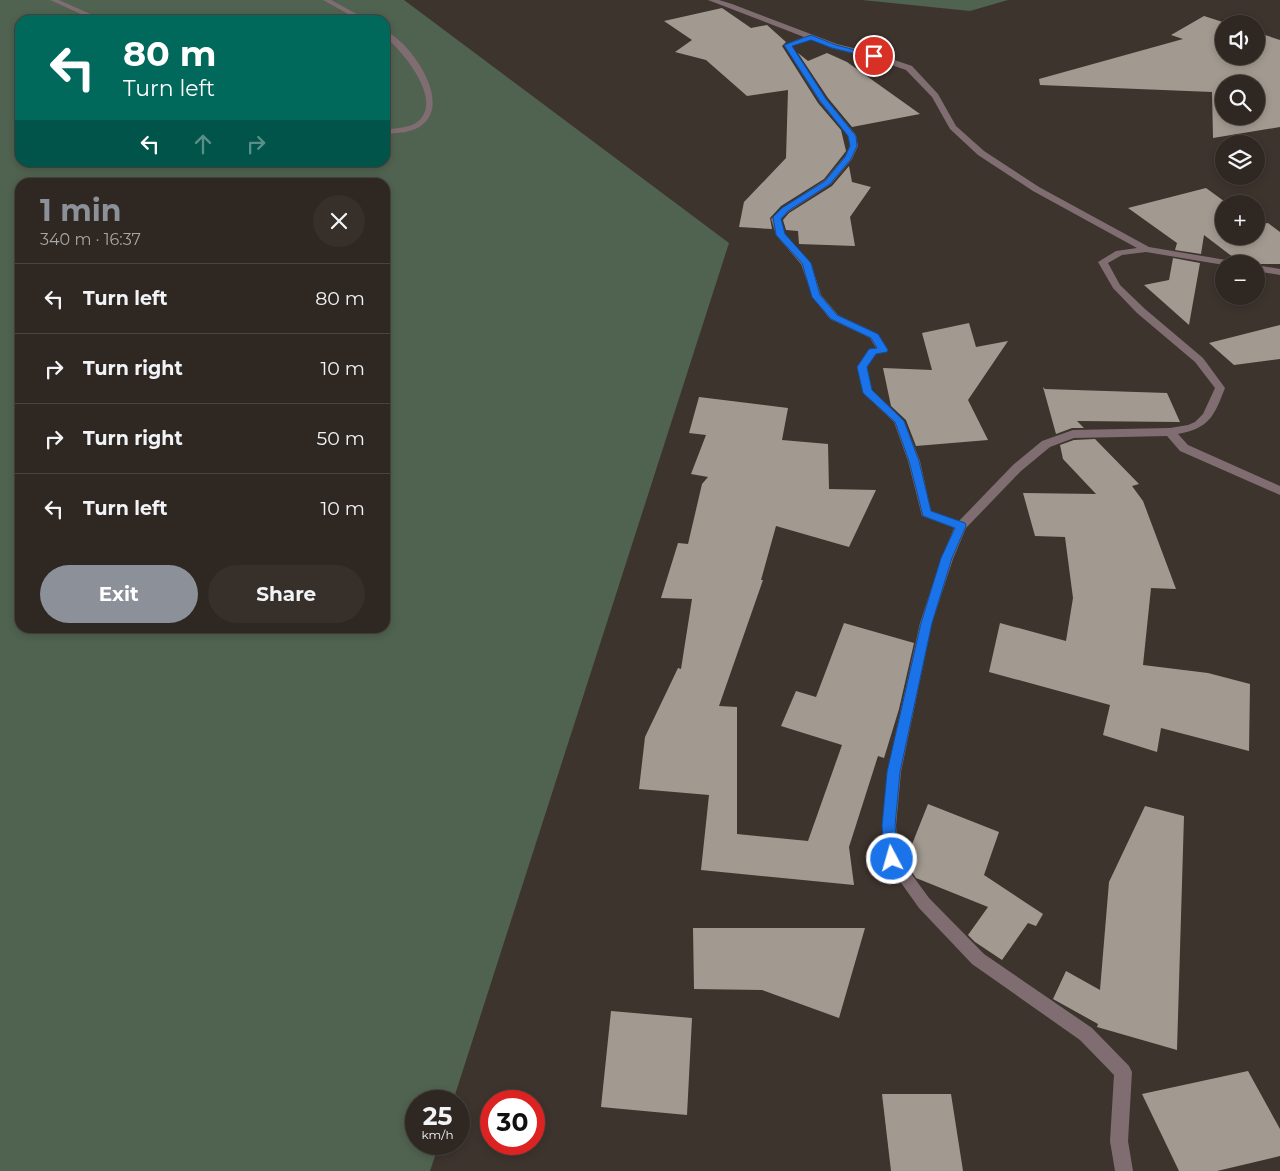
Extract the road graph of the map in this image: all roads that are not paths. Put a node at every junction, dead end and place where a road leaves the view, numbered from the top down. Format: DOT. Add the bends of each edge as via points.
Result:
graph roads {
  1 [pos="53,0"];
  2 [pos="326,0"];
  3 [pos="711,0"];
  4 [pos="88,15"];
  5 [pos="354,15"];
  6 [pos="390,37"];
  7 [pos="811,37"];
  8 [pos="390,131"];
  9 [pos="1146,249"];
  10 [pos="1215,261"];
  11 [pos="1265,270"];
  12 [pos="1280,272"];
  13 [pos="1170,432"];
  14 [pos="1280,491"];
  15 [pos="961,526"];
  16 [pos="1124,1171"];
  1 -- 4 [label="street"];
  2 -- 5 [label="street"];
  3 -- 7 [label="street"];
  6 -- 8 [label="street" via="404,50 431,96 428,115 413,129"];
  7 -- 9 [label="street" via="909,68 935,96 953,127 981,153 1036,189"];
  7 -- 15 [label="street" via="788,45 823,100 852,136 854,146 828,182 776,219 781,235 806,263 816,296 834,317 874,336 884,350 873,351 862,367 867,391 899,421 914,461 926,513"];
  9 -- 10 [label="street"];
  9 -- 13 [label="street" via="1119,253 1103,262 1116,286 1199,360 1220,388 1209,416 1194,428"];
  11 -- 12 [label="street"];
  13 -- 14 [label="street" via="1184,448"];
  13 -- 15 [label="street" via="1074,434 1046,444 1017,468"];
  15 -- 16 [label="street" via="926,623 894,772 888,826 892,859 924,903 978,958 1086,1034 1123,1072 1119,1141"];
}
